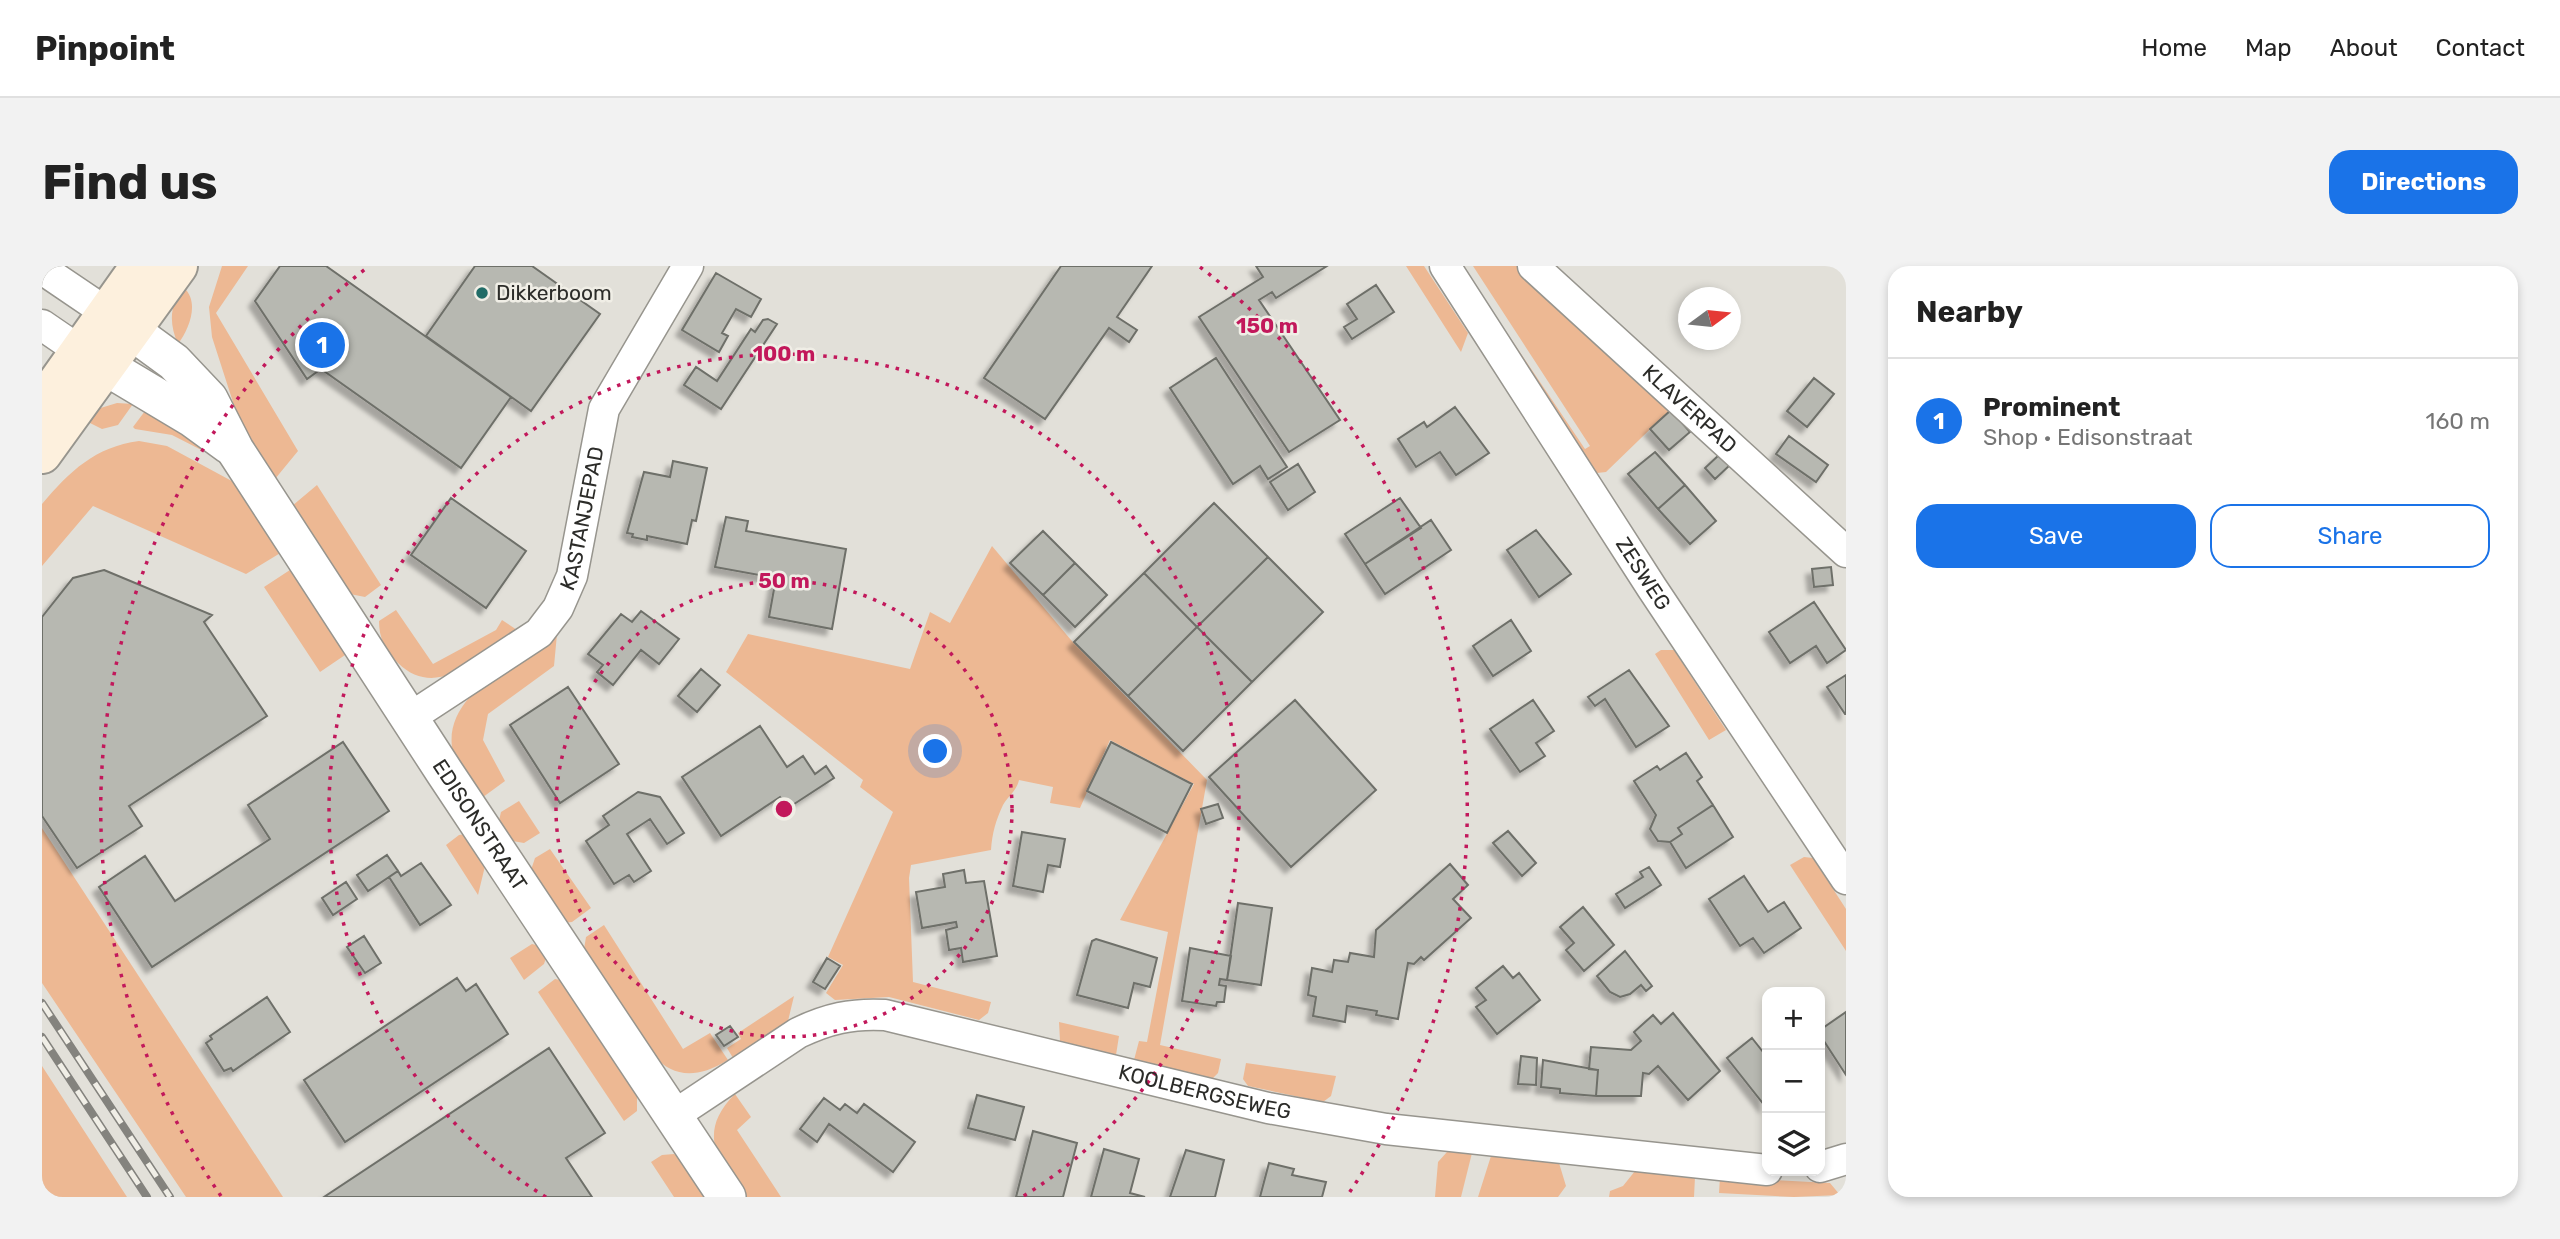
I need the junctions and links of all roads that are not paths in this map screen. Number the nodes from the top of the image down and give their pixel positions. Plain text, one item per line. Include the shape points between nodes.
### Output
1 (139, 266) edge
2 (178, 266) edge
3 (688, 266) edge
4 (1445, 266) edge
5 (1533, 266) edge
6 (42, 269) edge
7 (119, 322) junction
8 (42, 325) edge
9 (93, 359) junction
10 (42, 404) edge
11 (235, 450) junction
12 (42, 454) edge
13 (1846, 552) edge
14 (411, 717) junction
15 (1846, 879) edge
16 (673, 1116) junction
17 (1846, 1159) edge
18 (1825, 1165) edge
19 (1762, 1169) edge
20 (727, 1197) edge

1 - 7 main road
2 - 7 main road
3 - 14 street, KASTANJEPAD via 604,409 572,576 558,608 539,633
4 - 15 street, ZESWEG
5 - 13 street, KLAVERPAD
6 - 7 street
7 - 9 main road
7 - 11 street, EDISONSTRAAT via 174,362 209,399
8 - 9 street
9 - 10 main road
9 - 11 street, EDISONSTRAAT via 192,418
9 - 12 main road
11 - 14 street, EDISONSTRAAT
14 - 16 street, EDISONSTRAAT
16 - 19 street, KOOLBERGSEWEG via 807,1028 859,1014 884,1015 1268,1108 1386,1129
16 - 20 street, EDISONSTRAAT
17 - 18 street

